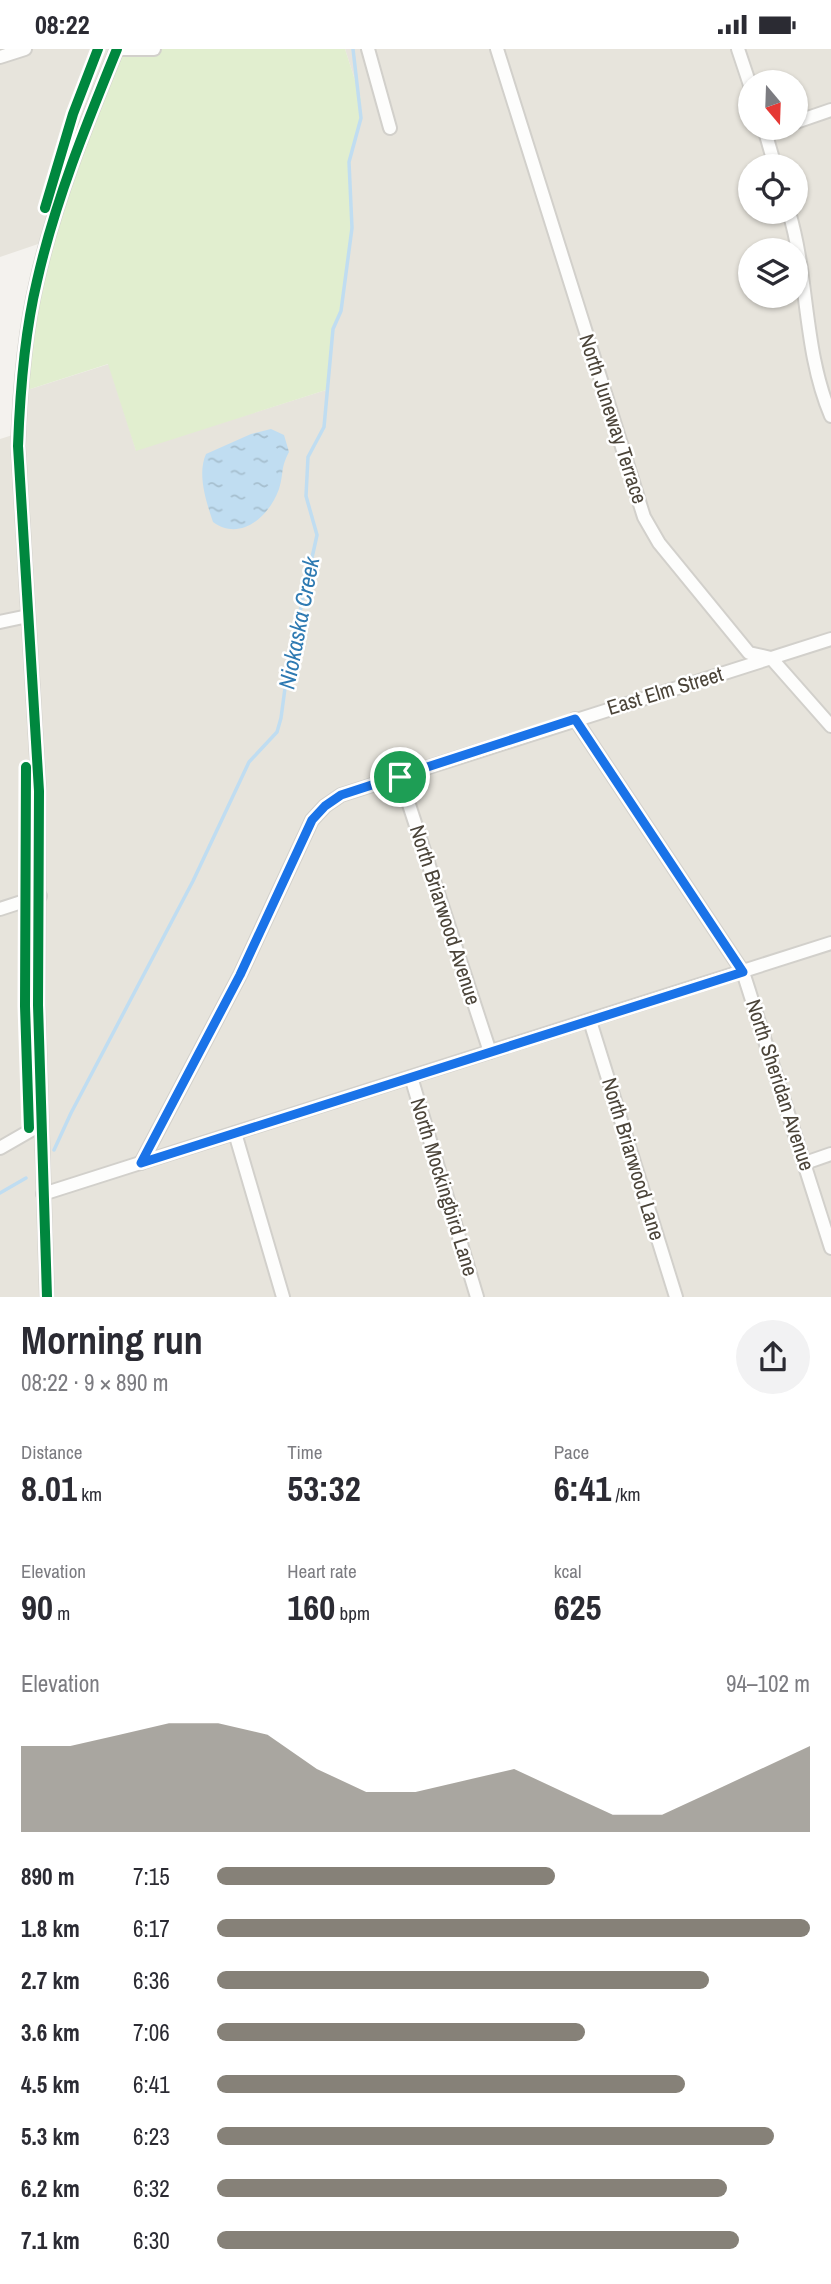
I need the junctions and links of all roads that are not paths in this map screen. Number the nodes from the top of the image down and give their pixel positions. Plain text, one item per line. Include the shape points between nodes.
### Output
1 (25, 49) edge
2 (117, 49) edge
3 (153, 49) edge
4 (368, 49) edge
5 (497, 49) edge
6 (738, 49) edge
7 (0, 57) edge
8 (745, 70) edge
9 (831, 110) edge
10 (808, 118) edge
11 (390, 128) dead end
12 (792, 224) edge
13 (830, 411) edge
14 (28, 616) junction
15 (0, 622) edge
16 (831, 639) edge
17 (771, 658) junction
18 (575, 719) junction
19 (831, 726) edge
20 (400, 777) junction
21 (40, 896) junction
22 (0, 909) edge
23 (831, 943) edge
24 (743, 972) junction
25 (590, 1021) junction
26 (489, 1052) junction
27 (411, 1077) junction
28 (40, 1125) junction
29 (235, 1133) junction
30 (0, 1148) edge
31 (831, 1154) edge
32 (141, 1163) junction
33 (805, 1163) junction
34 (43, 1194) junction
35 (831, 1248) edge
36 (47, 1297) edge
37 (283, 1297) edge
38 (477, 1297) edge
39 (676, 1297) edge

1 - 7 street
2 - 3 street
2 - 14 street via 64,188 39,273 27,337 18,446
4 - 11 street
5 - 17 street, North Juneway Terrace via 644,517 659,543 750,653
6 - 8 street
9 - 10 street
12 - 13 street via 810,344
14 - 15 street
14 - 21 street
16 - 17 street, East Elm Street
17 - 18 street, East Elm Street
17 - 19 street, North Juneway Terrace
18 - 20 street, East Elm Street
18 - 24 street, North Sheridan Avenue
20 - 26 street, North Briarwood Avenue
20 - 32 street, East Elm Street via 341,795 312,820 240,975
21 - 22 street
21 - 28 street
23 - 24 street
24 - 25 street
24 - 33 street, North Sheridan Avenue
25 - 26 street
25 - 39 street, North Briarwood Lane
26 - 27 street
27 - 29 street
27 - 38 street, North Mockingbird Lane
28 - 30 street
28 - 34 street
29 - 32 street
29 - 37 street
31 - 33 street
32 - 34 street
33 - 35 street, North Sheridan Avenue
34 - 36 street

